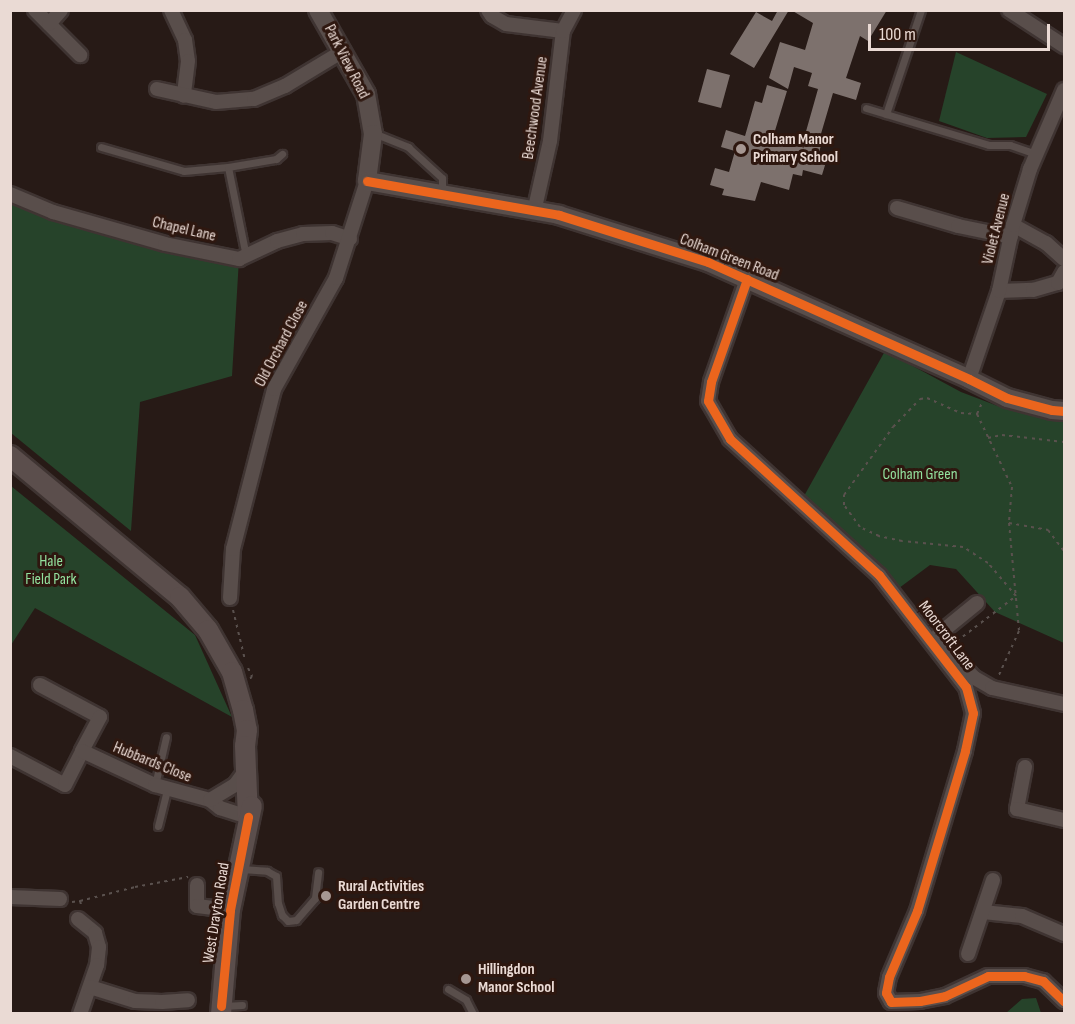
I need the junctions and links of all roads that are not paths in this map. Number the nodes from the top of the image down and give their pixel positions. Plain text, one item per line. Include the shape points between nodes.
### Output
1 (35, 10) edge
2 (61, 10) edge
3 (171, 10) edge
4 (488, 10) edge
5 (574, 10) edge
6 (921, 10) edge
7 (1009, 10) edge
8 (322, 12) edge
9 (49, 24) junction
10 (563, 31) junction
11 (1065, 46) edge
12 (343, 51) junction
13 (80, 55) dead end
14 (157, 89) dead end
15 (1065, 90) edge
16 (184, 96) junction
17 (866, 108) dead end
18 (1060, 109) edge
19 (886, 114) junction
20 (373, 134) junction
21 (101, 147) dead end
22 (282, 154) dead end
23 (1036, 154) junction
24 (228, 167) junction
25 (367, 181) junction
26 (10, 194) edge
27 (441, 196) junction
28 (897, 208) dead end
29 (534, 212) junction
30 (1012, 231) junction
31 (350, 239) junction
32 (246, 256) junction
33 (1065, 260) edge
34 (1065, 272) edge
35 (747, 279) junction
36 (999, 291) junction
37 (969, 379) junction
38 (1065, 411) edge
39 (10, 456) edge
40 (230, 598) road end
41 (977, 603) dead end
42 (40, 685) dead end
43 (1065, 704) edge
44 (247, 730) junction
45 (166, 737) dead end
46 (82, 751) junction
47 (10, 756) edge
48 (1025, 767) dead end
49 (246, 770) junction
50 (161, 787) junction
51 (210, 800) junction
52 (248, 817) junction
53 (1065, 820) edge
54 (158, 826) dead end
55 (238, 869) junction
56 (318, 873) dead end
57 (993, 880) dead end
58 (197, 885) road end
59 (10, 897) edge
60 (60, 899) road end
61 (230, 910) junction
62 (983, 912) junction
63 (78, 919) road end
64 (1065, 934) edge
65 (968, 954) dead end
66 (90, 987) junction
67 (448, 988) dead end
68 (188, 1000) dead end
69 (1065, 1001) edge
70 (242, 1005) dead end
71 (221, 1010) edge
72 (80, 1014) edge
73 (473, 1014) edge

1 - 9 street
2 - 9 street
3 - 16 street via 185,40 188,61
4 - 10 street via 506,24
5 - 10 street, Beechwood Avenue
6 - 19 lane
7 - 11 street
8 - 12 street, Park View Road
9 - 13 street
10 - 29 street, Beechwood Avenue via 550,141
12 - 16 street via 285,86 254,99 216,102
12 - 20 street, Park View Road via 366,94
14 - 16 street
15 - 18 street, Violet Avenue
17 - 19 lane
18 - 23 street, Violet Avenue
19 - 23 lane via 989,145 1010,145
20 - 25 street, Park View Road
20 - 27 lane via 408,147 442,178
21 - 24 lane via 184,171
22 - 24 lane via 276,159
23 - 30 street, Violet Avenue
24 - 32 lane
25 - 27 street, Colham Green Road
25 - 31 street, Old Orchard Close
26 - 32 street, Chapel Lane via 53,212 165,244 239,259
27 - 29 street, Colham Green Road
28 - 30 street via 958,226
29 - 35 street, Colham Green Road via 570,218 708,262
30 - 33 street via 1046,243
30 - 36 street, Violet Avenue
31 - 32 street, Chapel Lane via 332,233 303,234
31 - 40 street, Old Orchard Close via 336,278 274,389 233,549
34 - 36 street via 1058,283 1033,290
35 - 37 street, Colham Green Road
35 - 69 street, Moorcroft Lane via 708,401 730,439 879,575 966,687 973,713 917,911 886,993 891,1002 920,1001 945,996 988,976 1024,976 1043,981
36 - 37 street, Violet Avenue
37 - 38 street, Colham Green Road via 1011,400
39 - 44 main road, West Drayton Road via 187,604 232,672
41 - 43 street via 939,634 950,652 973,677 992,688
42 - 46 street via 100,717
44 - 49 main road, West Drayton Road
44 - 52 main road, West Drayton Road via 258,763 258,784
45 - 50 lane
46 - 47 street via 65,785
46 - 50 street, Hubbards Close
48 - 53 street via 1017,808
49 - 51 street via 229,790
49 - 52 main road, West Drayton Road
50 - 51 street, Hubbards Close
50 - 54 lane
51 - 52 street, Hubbards Close via 220,808
52 - 55 main road, West Drayton Road
55 - 56 lane via 267,871 276,876 278,903 288,921 296,920 315,898
55 - 61 main road, West Drayton Road
57 - 62 street
58 - 61 street via 197,906
59 - 60 street
61 - 71 main road, West Drayton Road
62 - 64 street via 1022,916
62 - 65 street
63 - 66 street via 98,939 97,965
66 - 68 street via 135,1001
66 - 72 street
67 - 73 lane via 466,1000
70 - 71 lane

